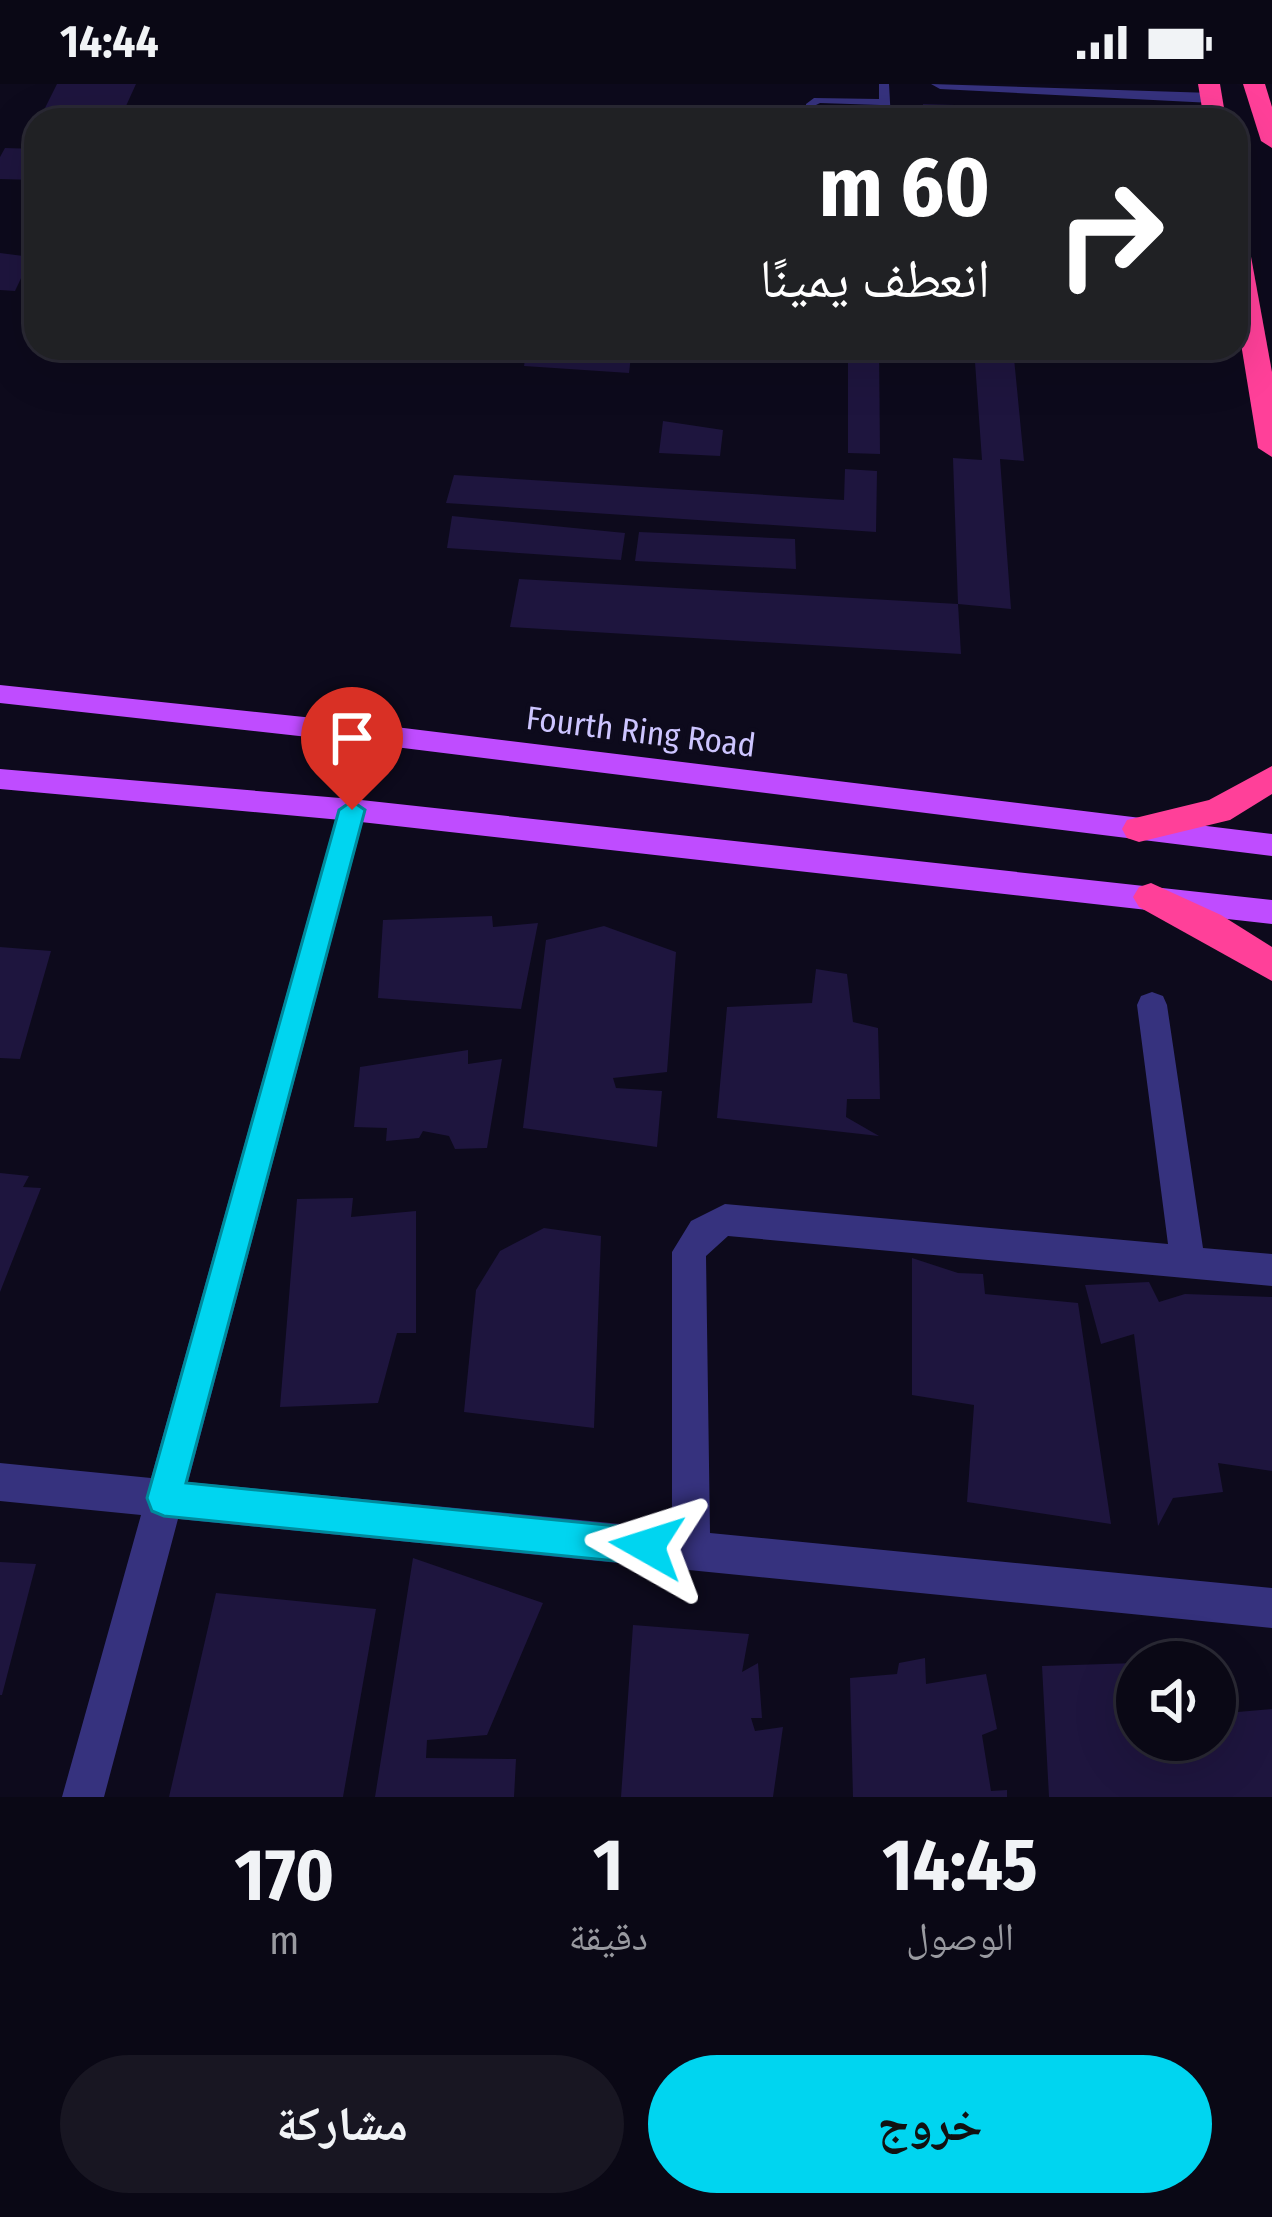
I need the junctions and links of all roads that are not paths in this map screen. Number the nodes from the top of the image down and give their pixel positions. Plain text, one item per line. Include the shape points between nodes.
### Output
1 (884, 84) edge
2 (940, 84) edge
3 (1254, 84) edge
4 (1212, 101) edge
5 (885, 102) junction
6 (811, 108) edge
7 (885, 108) edge
8 (1272, 141) edge
9 (1248, 309) edge
10 (1272, 448) edge
11 (0, 694) edge
12 (1272, 778) edge
13 (0, 779) edge
14 (352, 810) junction
15 (1139, 829) junction
16 (1272, 845) edge
17 (1151, 897) junction
18 (1272, 912) edge
19 (1272, 966) edge
20 (1152, 1005) dead end
21 (1188, 1262) junction
22 (1272, 1270) edge
23 (0, 1482) edge
24 (164, 1498) junction
25 (691, 1550) junction
26 (1272, 1608) edge
27 (83, 1797) edge

1 - 5 lane
2 - 4 street
3 - 8 highway
5 - 6 lane via 818,100
5 - 7 lane
9 - 10 highway
11 - 15 main road, Fourth Ring Road
12 - 15 highway via 1218,811
13 - 14 main road
14 - 17 main road
14 - 24 street
15 - 16 main road, Fourth Ring Road
17 - 18 main road
17 - 19 highway
20 - 21 street
21 - 22 street
21 - 25 street via 752,1220 725,1220 703,1232 689,1252 687,1277
23 - 24 street
24 - 25 street
24 - 27 street
25 - 26 street

